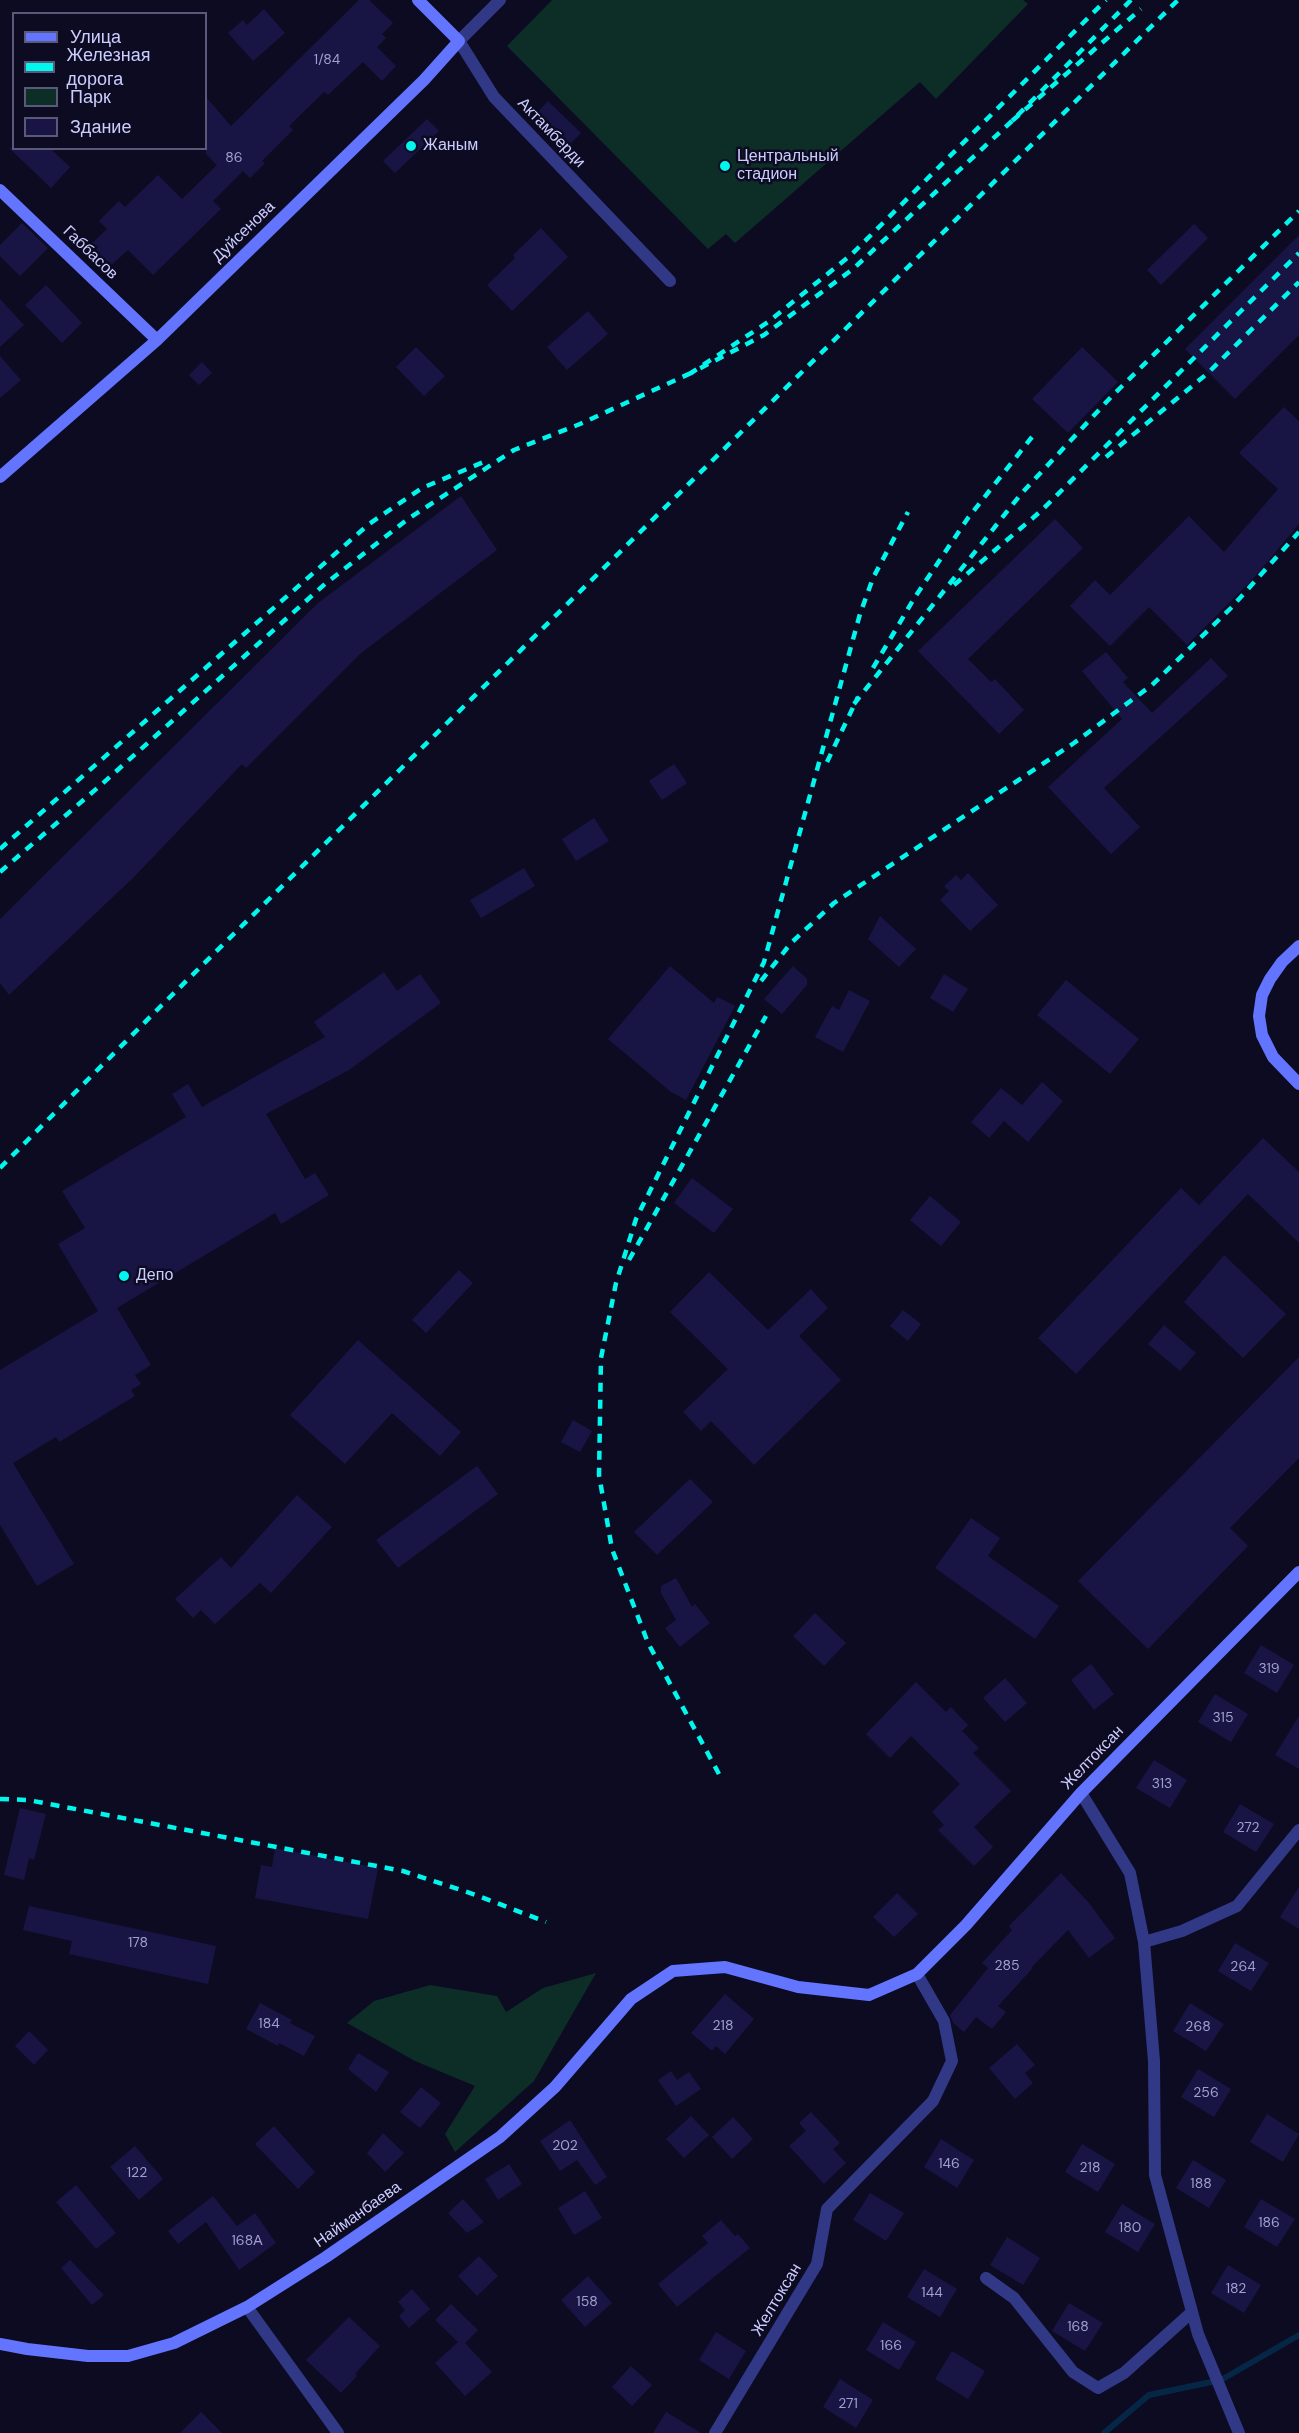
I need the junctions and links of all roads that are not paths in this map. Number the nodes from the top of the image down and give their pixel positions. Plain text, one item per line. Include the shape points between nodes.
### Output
1 (418, 0) edge
2 (500, 0) edge
3 (459, 41) junction
4 (0, 190) edge
5 (670, 282) dead end
6 (157, 340) junction
7 (0, 477) edge
8 (1299, 946) edge
9 (1299, 1084) edge
10 (1299, 1572) edge
11 (1081, 1793) junction
12 (1299, 1830) edge
13 (1144, 1942) junction
14 (673, 1971) joint
15 (917, 1974) junction
16 (986, 2278) dead end
17 (247, 2307) junction
18 (1191, 2312) junction
19 (0, 2344) edge
20 (1237, 2428) edge
21 (338, 2433) edge
22 (715, 2433) edge

1 - 3 main road, Актамберди
2 - 3 street, Дуйсенова
3 - 5 street, Актамберди via 494,98
3 - 6 main road, Дуйсенова via 424,80
4 - 6 main road, Габбасов
6 - 7 main road, Дуйсенова
8 - 9 main road via 1269,979 1259,1016 1262,1035 1273,1058
10 - 11 main road, Желтоксан
11 - 13 street via 1130,1873
11 - 15 main road, Желтоксан via 966,1925
12 - 13 street via 1237,1905 1182,1931
13 - 18 street via 1154,2061 1155,2175
14 - 15 main road, Желтоксан via 725,1967 798,1987 869,1995
14 - 17 main road, Найманбаева via 631,1999 555,2087 500,2137
15 - 22 street, Желтоксан via 944,2021 952,2061 933,2101 827,2209 817,2264
16 - 18 street via 1014,2298 1073,2372 1098,2388 1124,2373
17 - 19 main road, Найманбаева via 174,2343 128,2356 88,2356
17 - 21 street
18 - 20 street

